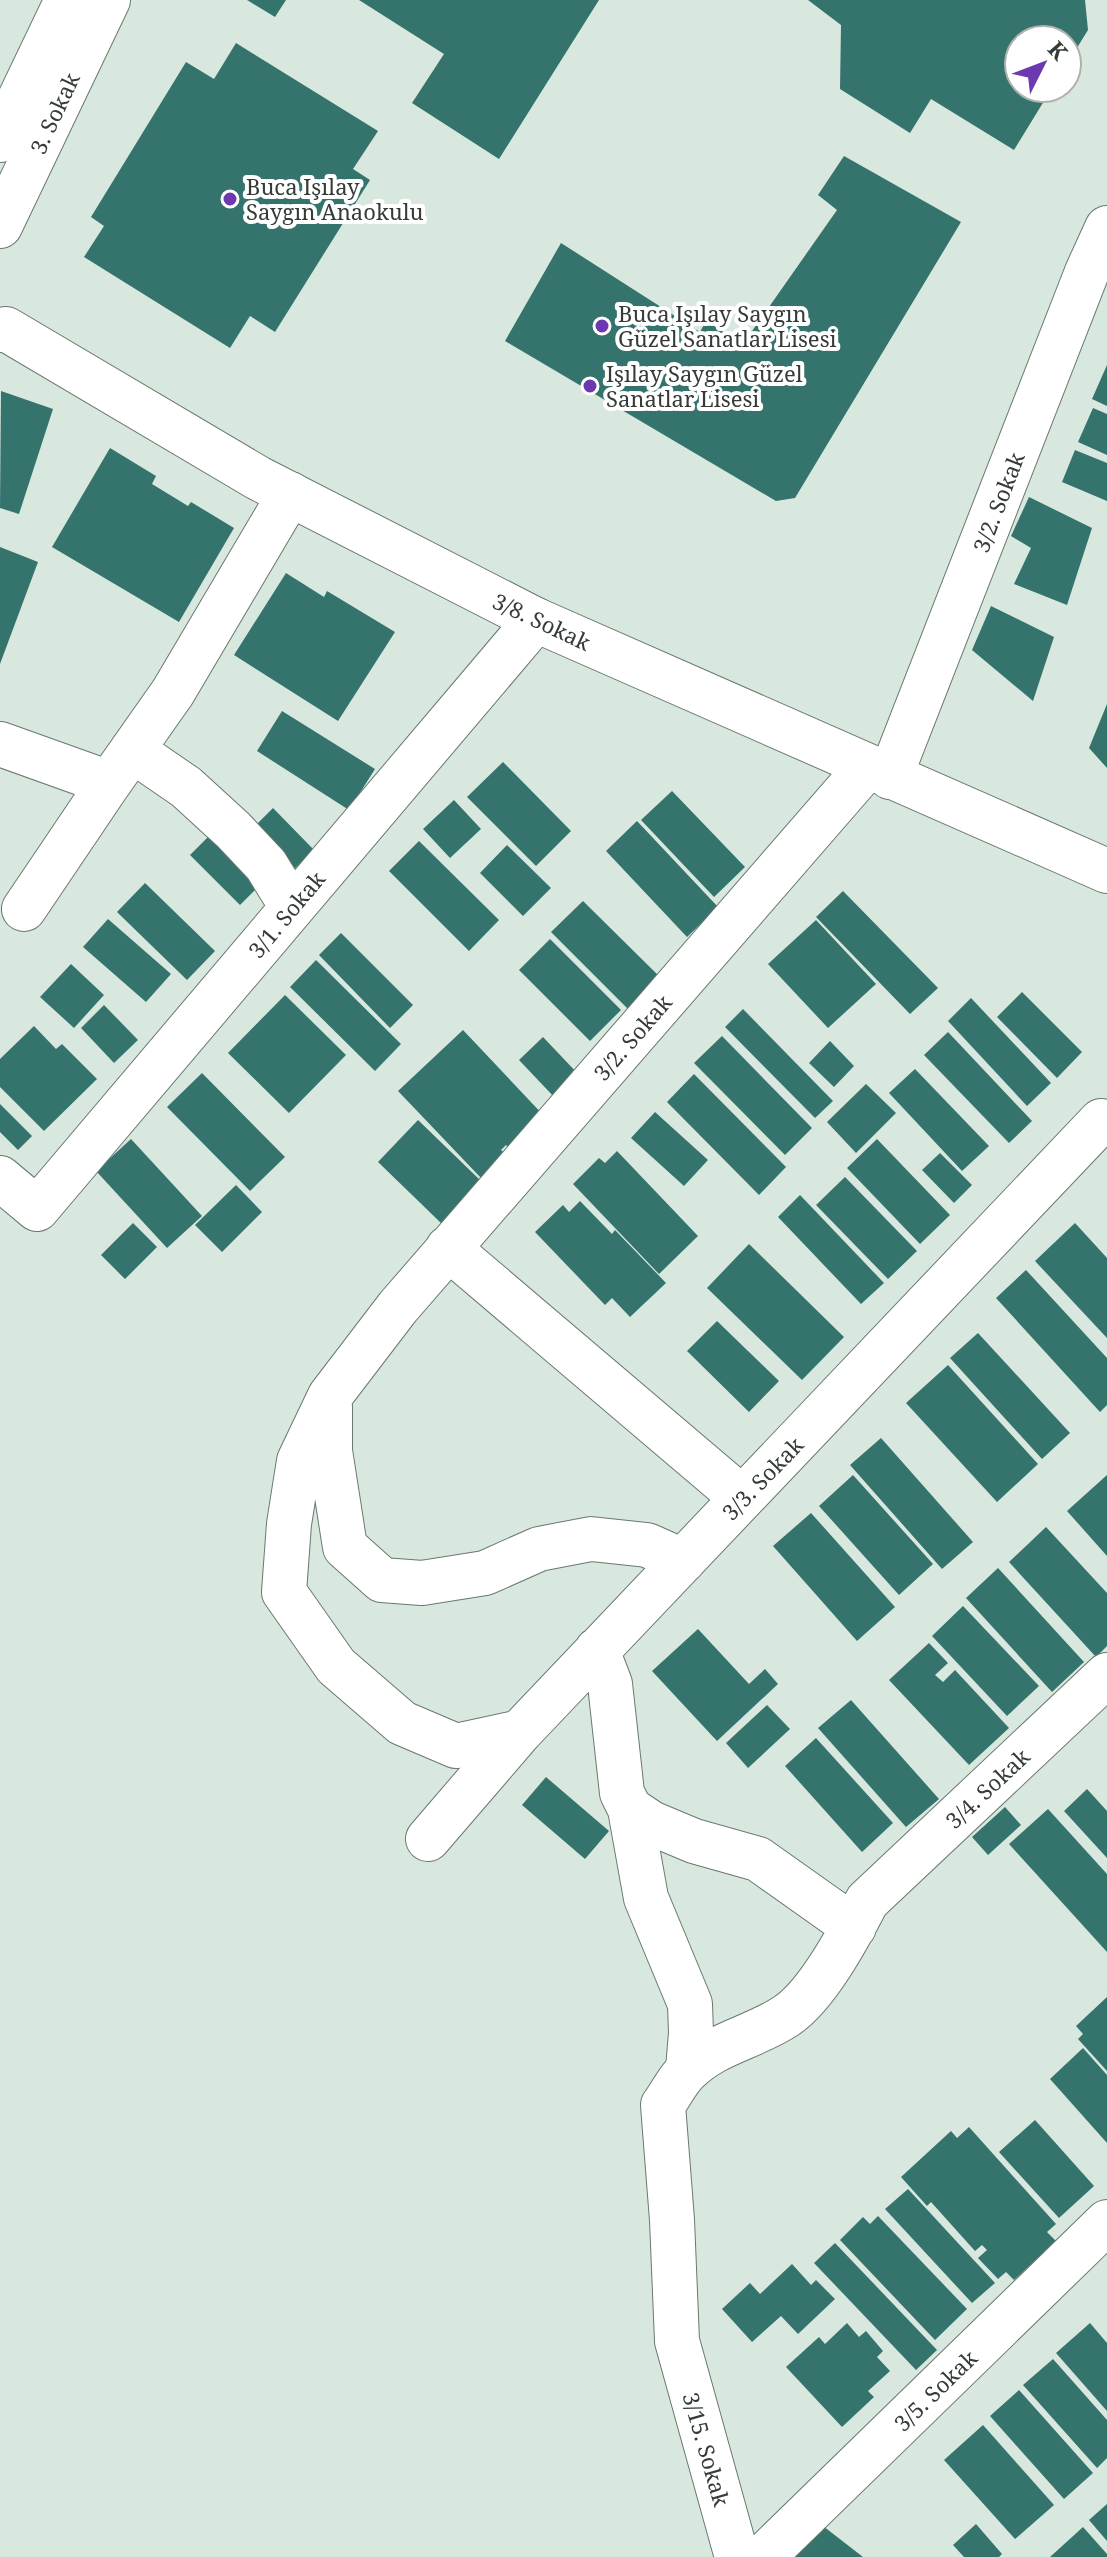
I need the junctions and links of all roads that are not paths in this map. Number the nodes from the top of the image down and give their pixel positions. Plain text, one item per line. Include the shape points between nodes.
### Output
1 (67, 0) edge
2 (108, 0) edge
3 (0, 140) edge
4 (0, 226) edge
5 (1107, 228) edge
6 (1097, 274) edge
7 (0, 330) edge
8 (290, 494) junction
9 (536, 620) junction
10 (0, 744) edge
11 (121, 767) junction
12 (878, 772) junction
13 (1107, 871) edge
14 (292, 907) junction
15 (24, 909) dead end
16 (1105, 1121) edge
17 (0, 1178) edge
18 (448, 1248) junction
19 (330, 1396) junction
20 (742, 1498) junction
21 (683, 1561) junction
22 (597, 1650) junction
23 (1107, 1675) edge
24 (520, 1732) junction
25 (630, 1809) junction
26 (428, 1839) dead end
27 (861, 1914) junction
28 (688, 2069) junction
29 (1107, 2222) edge
30 (737, 2557) edge
31 (763, 2557) edge

1 - 3 street, 3. Sokak
2 - 4 street, 3. Sokak
5 - 6 street, 3/2. Sokak
6 - 12 street, 3/2. Sokak
7 - 8 street, 3/8. Sokak
8 - 9 street, 3/8. Sokak
8 - 11 street via 173,692
9 - 12 street, 3/8. Sokak
9 - 14 street, 3/1. Sokak
10 - 11 street
11 - 14 street via 186,787 266,865
11 - 15 street
12 - 13 street, 3/8. Sokak
12 - 18 street, 3/2. Sokak
14 - 17 street, 3/1. Sokak via 37,1209
16 - 20 street, 3/3. Sokak
18 - 19 street, 3/2. Sokak
18 - 20 street
19 - 21 street via 330,1451 345,1547 382,1580 422,1583 485,1573 539,1549 591,1539 647,1545
19 - 24 street, 3/2. Sokak via 299,1461 284,1592 336,1666 402,1723 456,1746
20 - 21 street, 3/3. Sokak
21 - 22 street, 3/3. Sokak
22 - 24 street, 3/3. Sokak
22 - 25 street via 610,1684 622,1793
23 - 27 street, 3/4. Sokak
24 - 26 street, 3/3. Sokak
25 - 27 street via 694,1841 758,1859
25 - 28 street via 646,1898 690,2004
27 - 28 street, 3/4. Sokak via 806,1999 785,2017
28 - 30 street, 3/15. Sokak via 663,2105 677,2341
29 - 31 street, 3/5. Sokak

